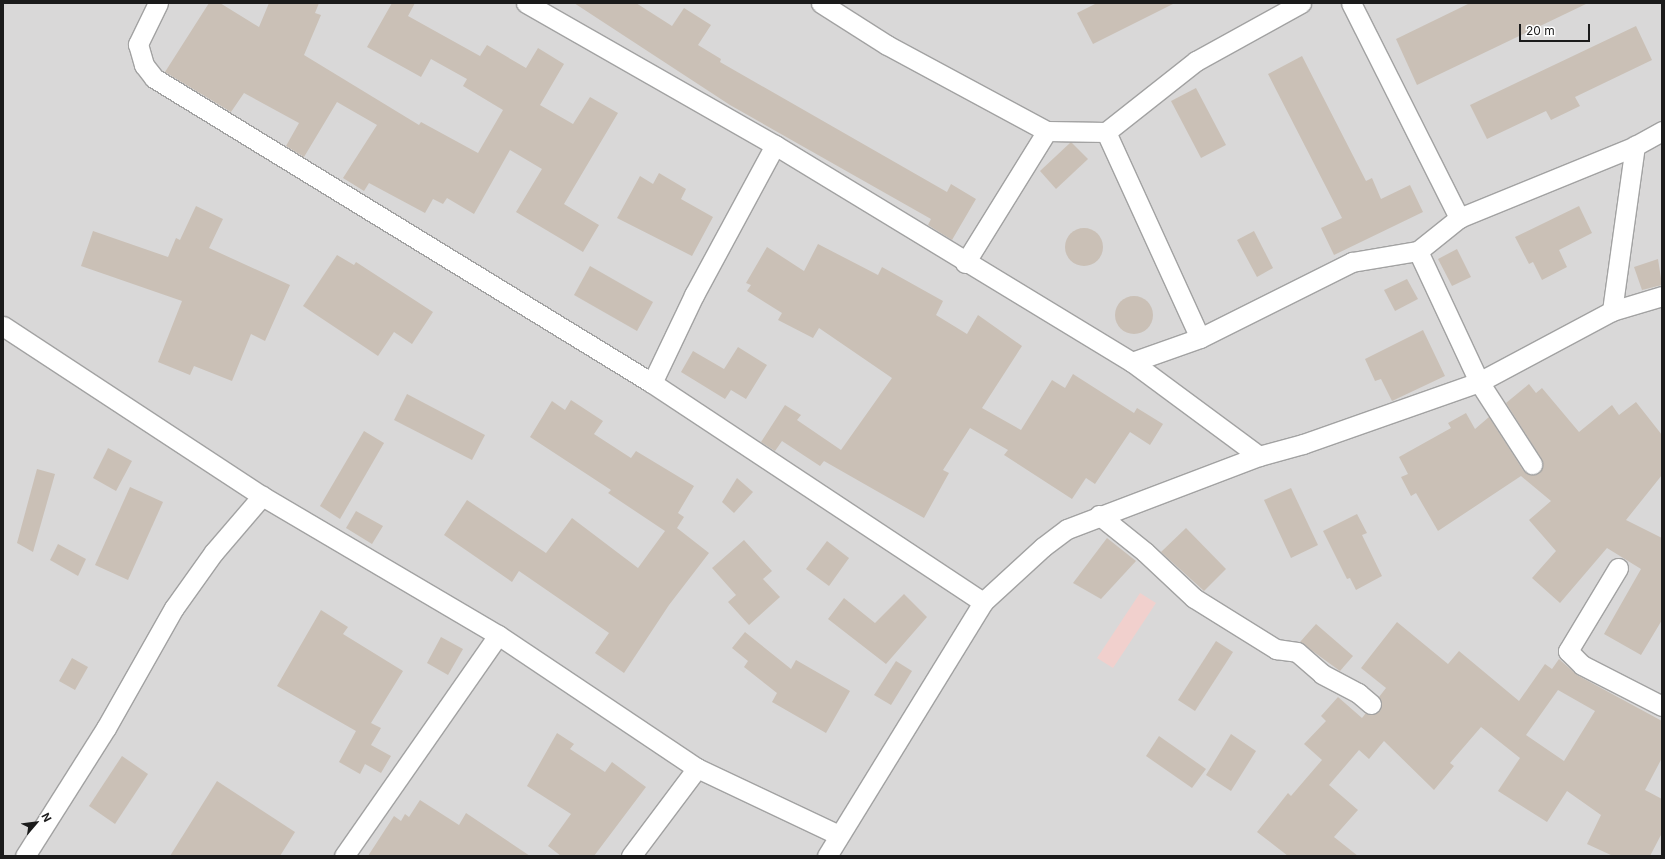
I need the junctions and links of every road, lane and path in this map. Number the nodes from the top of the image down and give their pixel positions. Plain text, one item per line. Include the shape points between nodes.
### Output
1 (158, 3) edge
2 (526, 3) edge
3 (821, 3) edge
4 (1302, 3) edge
5 (1351, 3) edge
6 (1047, 131) junction
7 (1662, 131) edge
8 (1106, 132) junction
9 (775, 145) junction
10 (1635, 146) junction
11 (1459, 218) junction
12 (1418, 251) junction
13 (965, 262) junction
14 (1662, 296) edge
15 (1612, 311) junction
16 (3, 326) edge
17 (1200, 338) junction
18 (1132, 362) junction
19 (1479, 382) junction
20 (652, 383) junction
21 (1260, 456) junction
22 (1532, 464) dead end
23 (262, 496) junction
24 (1098, 515) junction
25 (1618, 568) dead end
26 (983, 602) junction
27 (498, 635) junction
28 (1370, 704) dead end
29 (1662, 706) edge
30 (697, 768) junction
31 (840, 835) junction
32 (25, 856) edge
33 (344, 856) edge
34 (631, 856) edge
35 (827, 856) edge

1 - 20 street via 138,44 144,65 154,78
2 - 9 street
3 - 6 street via 887,45
4 - 8 street via 1196,61
5 - 11 street
6 - 8 street
6 - 13 street
7 - 10 street
8 - 17 street
9 - 13 street
9 - 20 street via 694,295
10 - 11 street
10 - 15 street
11 - 12 street
12 - 17 street via 1352,262
12 - 19 street
13 - 18 street
14 - 15 street
15 - 19 street
16 - 23 street
17 - 18 street
18 - 21 street
19 - 21 street via 1303,444
19 - 22 street
20 - 26 street
21 - 24 street
23 - 27 street
23 - 32 street via 214,552 174,608 106,728
24 - 26 street via 1066,530 1043,547
24 - 28 street via 1145,552 1194,598 1276,649 1296,652 1322,674 1358,693
25 - 29 street via 1568,651 1582,665
26 - 31 street
27 - 30 street
27 - 33 street
30 - 31 street
30 - 34 street
31 - 35 street

